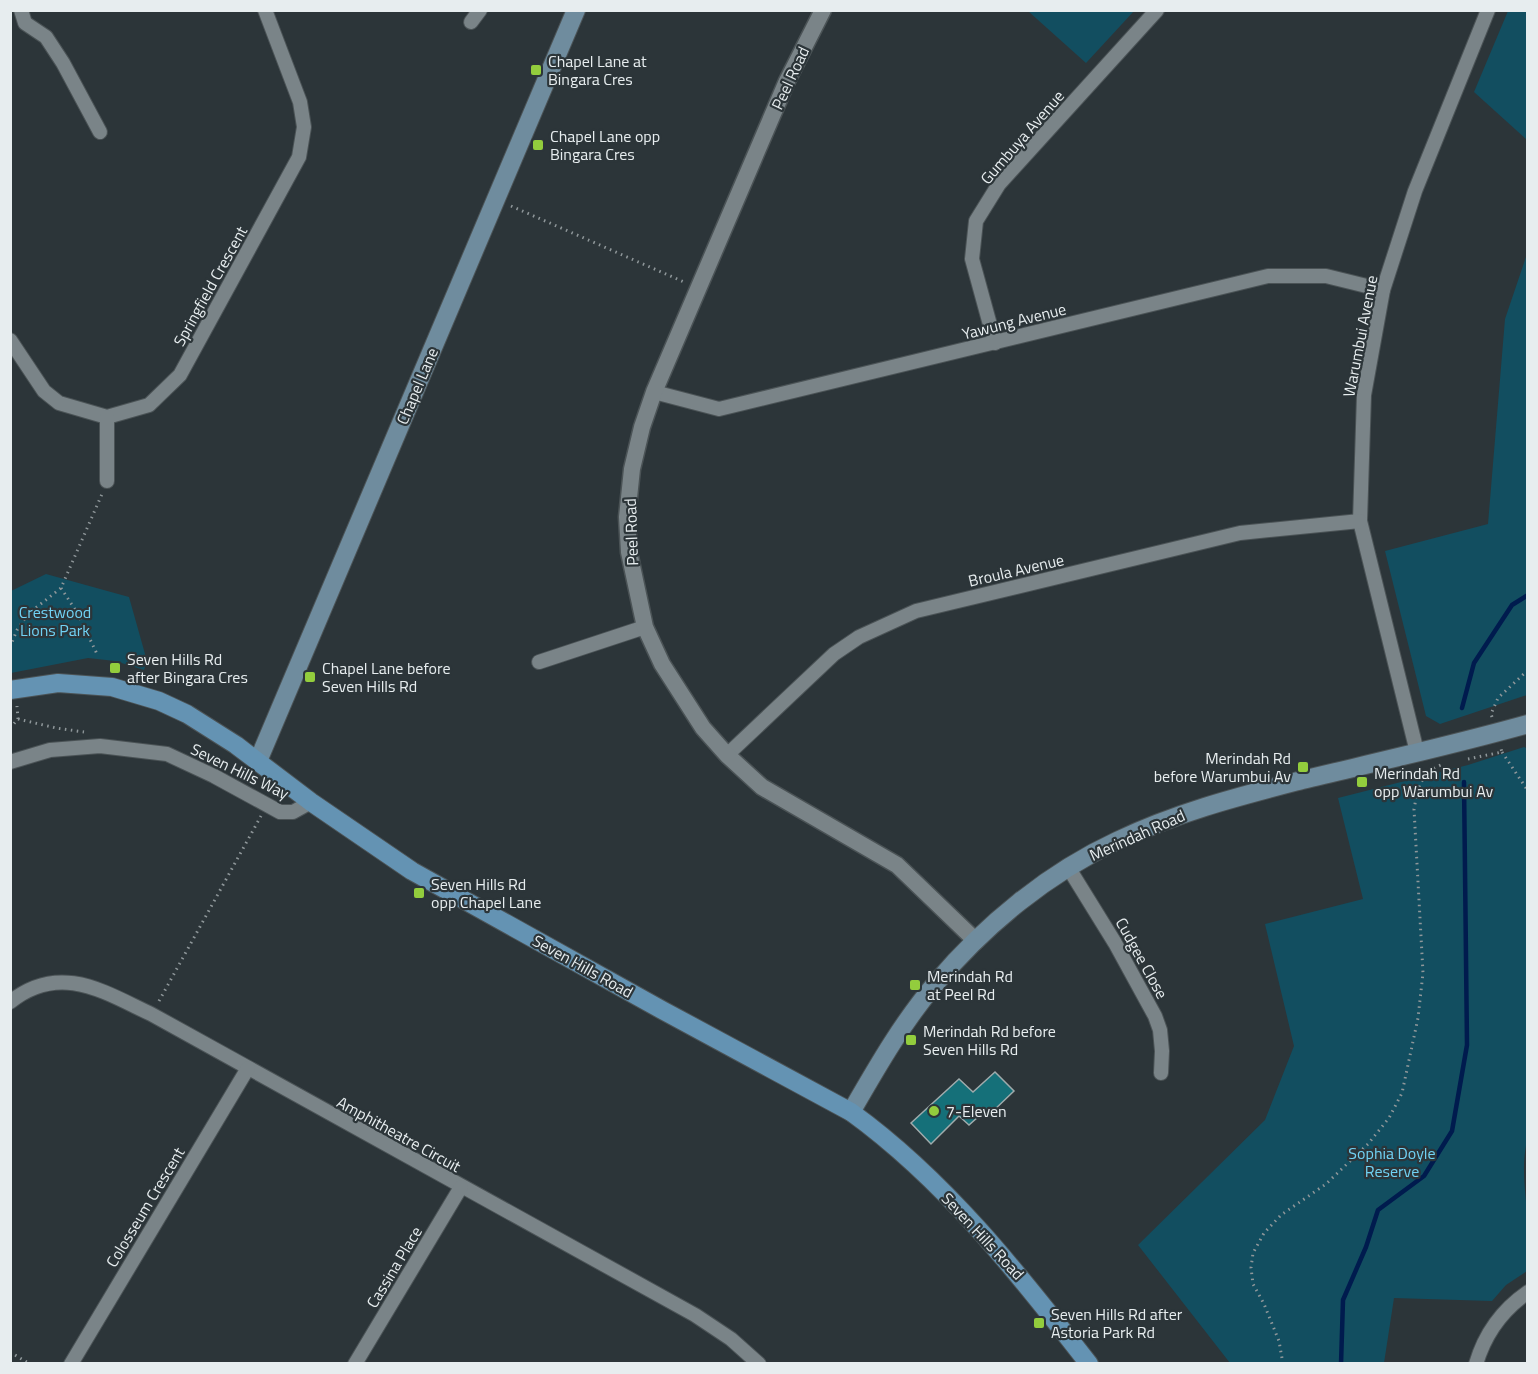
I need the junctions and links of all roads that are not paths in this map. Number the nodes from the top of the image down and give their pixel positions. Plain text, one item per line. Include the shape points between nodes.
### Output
1 (21, 10) edge
2 (265, 10) edge
3 (480, 10) edge
4 (576, 10) edge
5 (823, 10) edge
6 (1157, 10) edge
7 (1488, 10) edge
8 (471, 22) dead end
9 (100, 132) dead end
10 (1383, 290) junction
11 (10, 340) edge
12 (994, 343) junction
13 (654, 392) junction
14 (107, 417) junction
15 (107, 481) road end
16 (1359, 522) junction
17 (645, 627) junction
18 (539, 662) dead end
19 (14, 698) edge
20 (1527, 724) edge
21 (1417, 752) junction
22 (727, 755) junction
23 (258, 761) junction
24 (10, 762) edge
25 (311, 802) junction
26 (1068, 867) junction
27 (976, 940) junction
28 (10, 1002) edge
29 (248, 1068) junction
30 (1161, 1073) dead end
31 (851, 1112) junction
32 (461, 1187) junction
33 (1527, 1292) edge
34 (71, 1364) edge
35 (355, 1364) edge
36 (759, 1364) edge
37 (1089, 1364) edge
38 (1476, 1364) edge

1 - 9 street via 25,23 46,37 63,63
2 - 14 street, Springfield Crescent via 300,102 304,128 299,157 180,375 150,405
3 - 8 street
4 - 23 main road, Chapel Lane
5 - 13 street, Peel Road via 787,81
6 - 12 street, Gumbuya Avenue via 999,184 976,221 972,259
7 - 10 street, Warumbui Avenue via 1415,191
10 - 12 street, Yawung Avenue via 1326,276 1268,276
10 - 16 street, Warumbui Avenue via 1364,394
11 - 14 street via 44,391 59,403
12 - 13 street, Yawung Avenue via 719,409
13 - 17 street, Peel Road via 632,469 627,517 629,552
14 - 15 street
16 - 21 street, Warumbui Avenue
16 - 22 street, Broula Avenue via 1240,534 916,611 859,637 834,654
17 - 18 street
17 - 22 street, Peel Road via 683,700
19 - 23 main road, Seven Hills Road via 58,683 136,693 187,714
20 - 21 main road, Merindah Road
21 - 26 main road, Merindah Road via 1199,807 1115,842
22 - 27 street, Peel Road via 762,787 897,865
23 - 25 main road, Seven Hills Road
24 - 25 street, Seven Hills Way via 50,750 100,746 167,754 280,812 293,812
25 - 31 main road, Seven Hills Road via 412,871
26 - 27 main road, Merindah Road
26 - 30 street, Cudgee Close via 1155,1016 1160,1030
27 - 31 main road, Merindah Road via 904,1023
28 - 29 street, Amphitheatre Circuit via 48,984 95,987
29 - 32 street, Amphitheatre Circuit
29 - 34 street, Colosseum Crescent
31 - 37 main road, Seven Hills Road via 910,1159 1011,1264
32 - 35 street, Cassina Place
32 - 36 street, Amphitheatre Circuit via 695,1315
33 - 38 street via 1491,1328

